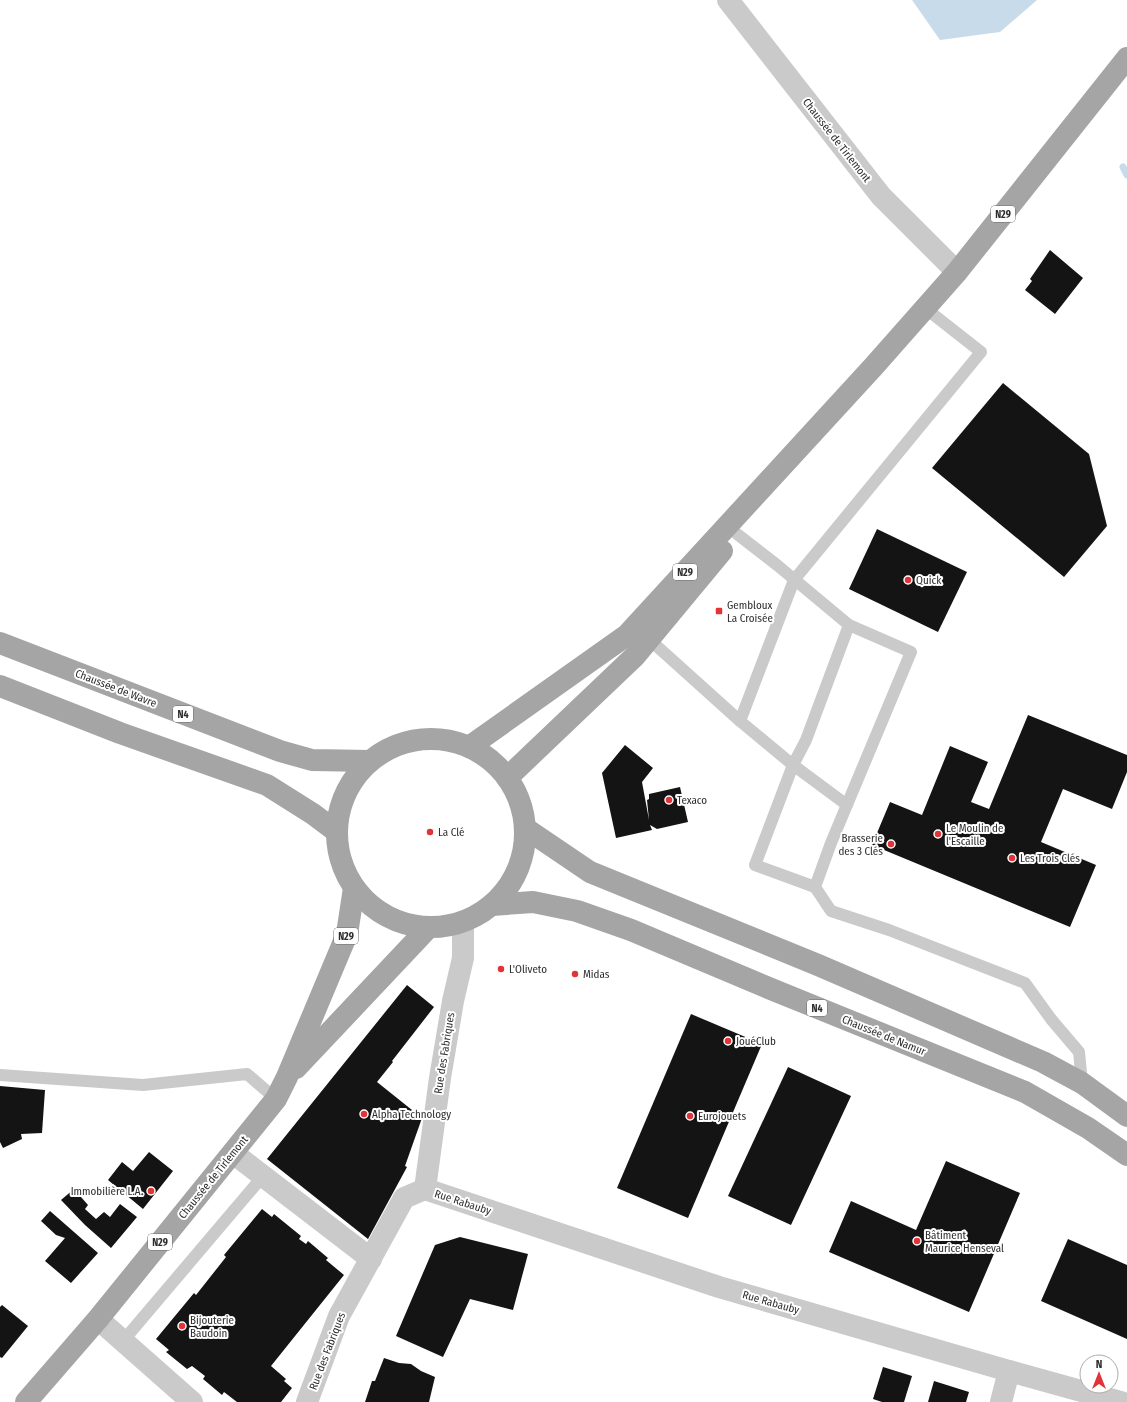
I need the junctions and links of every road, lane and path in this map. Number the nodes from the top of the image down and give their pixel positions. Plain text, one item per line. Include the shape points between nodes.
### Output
1 (728, 0) edge
2 (1127, 58) edge
3 (957, 272) junction
4 (925, 308) junction
5 (874, 366) junction
6 (736, 534) junction
7 (794, 580) junction
8 (849, 625) junction
9 (650, 640) junction
10 (0, 643) edge
11 (0, 686) edge
12 (740, 721) junction
13 (469, 747) junction
14 (370, 761) junction
15 (793, 765) junction
16 (507, 778) junction
17 (847, 805) junction
18 (525, 828) junction
19 (337, 832) junction
20 (815, 887) junction
21 (354, 888) junction
22 (492, 904) junction
23 (463, 922) junction
24 (429, 927) junction
25 (0, 1075) edge
26 (287, 1077) junction
27 (1082, 1083) junction
28 (276, 1099) junction
29 (1127, 1116) edge
30 (233, 1153) junction
31 (1127, 1155) edge
32 (263, 1176) junction
33 (425, 1189) junction
34 (371, 1259) junction
35 (98, 1319) junction
36 (122, 1341) junction
37 (1009, 1371) junction
38 (26, 1402) edge
39 (192, 1402) edge
40 (307, 1402) edge
41 (1001, 1402) edge
42 (1121, 1402) edge

1 - 3 street, Chaussée de Tirlemont via 881,196
2 - 3 main road, N29
3 - 4 main road, N29
4 - 5 main road, N29
4 - 7 lane via 981,352
5 - 6 main road, N29
5 - 13 main road, N29 via 627,635
6 - 7 lane
6 - 9 main road, N29
7 - 8 lane
7 - 12 lane
8 - 15 lane via 806,740
8 - 17 lane via 911,652
9 - 12 lane
9 - 16 main road, N29
10 - 14 main road, Chaussée de Wavre / N4 via 280,751 312,760
11 - 19 main road via 120,733 267,785
12 - 15 lane
13 - 14 main road via 444,740 418,740 393,747
13 - 16 main road via 490,760
14 - 19 main road via 352,781 341,805
15 - 17 lane
15 - 20 lane via 755,865
16 - 18 main road via 521,804
17 - 20 lane
18 - 22 main road via 524,849 518,870 507,889
18 - 27 main road via 590,872 1043,1062
19 - 21 main road via 341,861
20 - 27 lane via 831,911 889,930 1025,983 1079,1052
21 - 24 main road via 374,909 401,922
21 - 26 main road, Chaussée de Tirlemont / N29 via 347,934
22 - 23 main road
22 - 31 main road, Chaussée de Namur / N4 via 533,902 577,912 631,930 1026,1092 1088,1128
23 - 24 main road
23 - 33 street, Rue des Fabriques via 463,958 440,1078
24 - 26 main road, Chaussée de Tirlemont / N29
25 - 28 lane via 143,1085 247,1074
26 - 28 main road, Chaussée de Tirlemont / N29
27 - 29 main road
28 - 30 main road, Chaussée de Tirlemont / N29
30 - 32 street
30 - 35 main road, Chaussée de Tirlemont / N29
32 - 34 street
32 - 36 lane
33 - 34 street, Rue des Fabriques via 404,1198
33 - 37 street, Rue Rabauby via 719,1287
34 - 40 street, Rue des Fabriques via 339,1316
35 - 36 street
35 - 38 main road, Chaussée de Tirlemont / N29
36 - 39 street
37 - 41 street
37 - 42 street, Rue Rabauby

